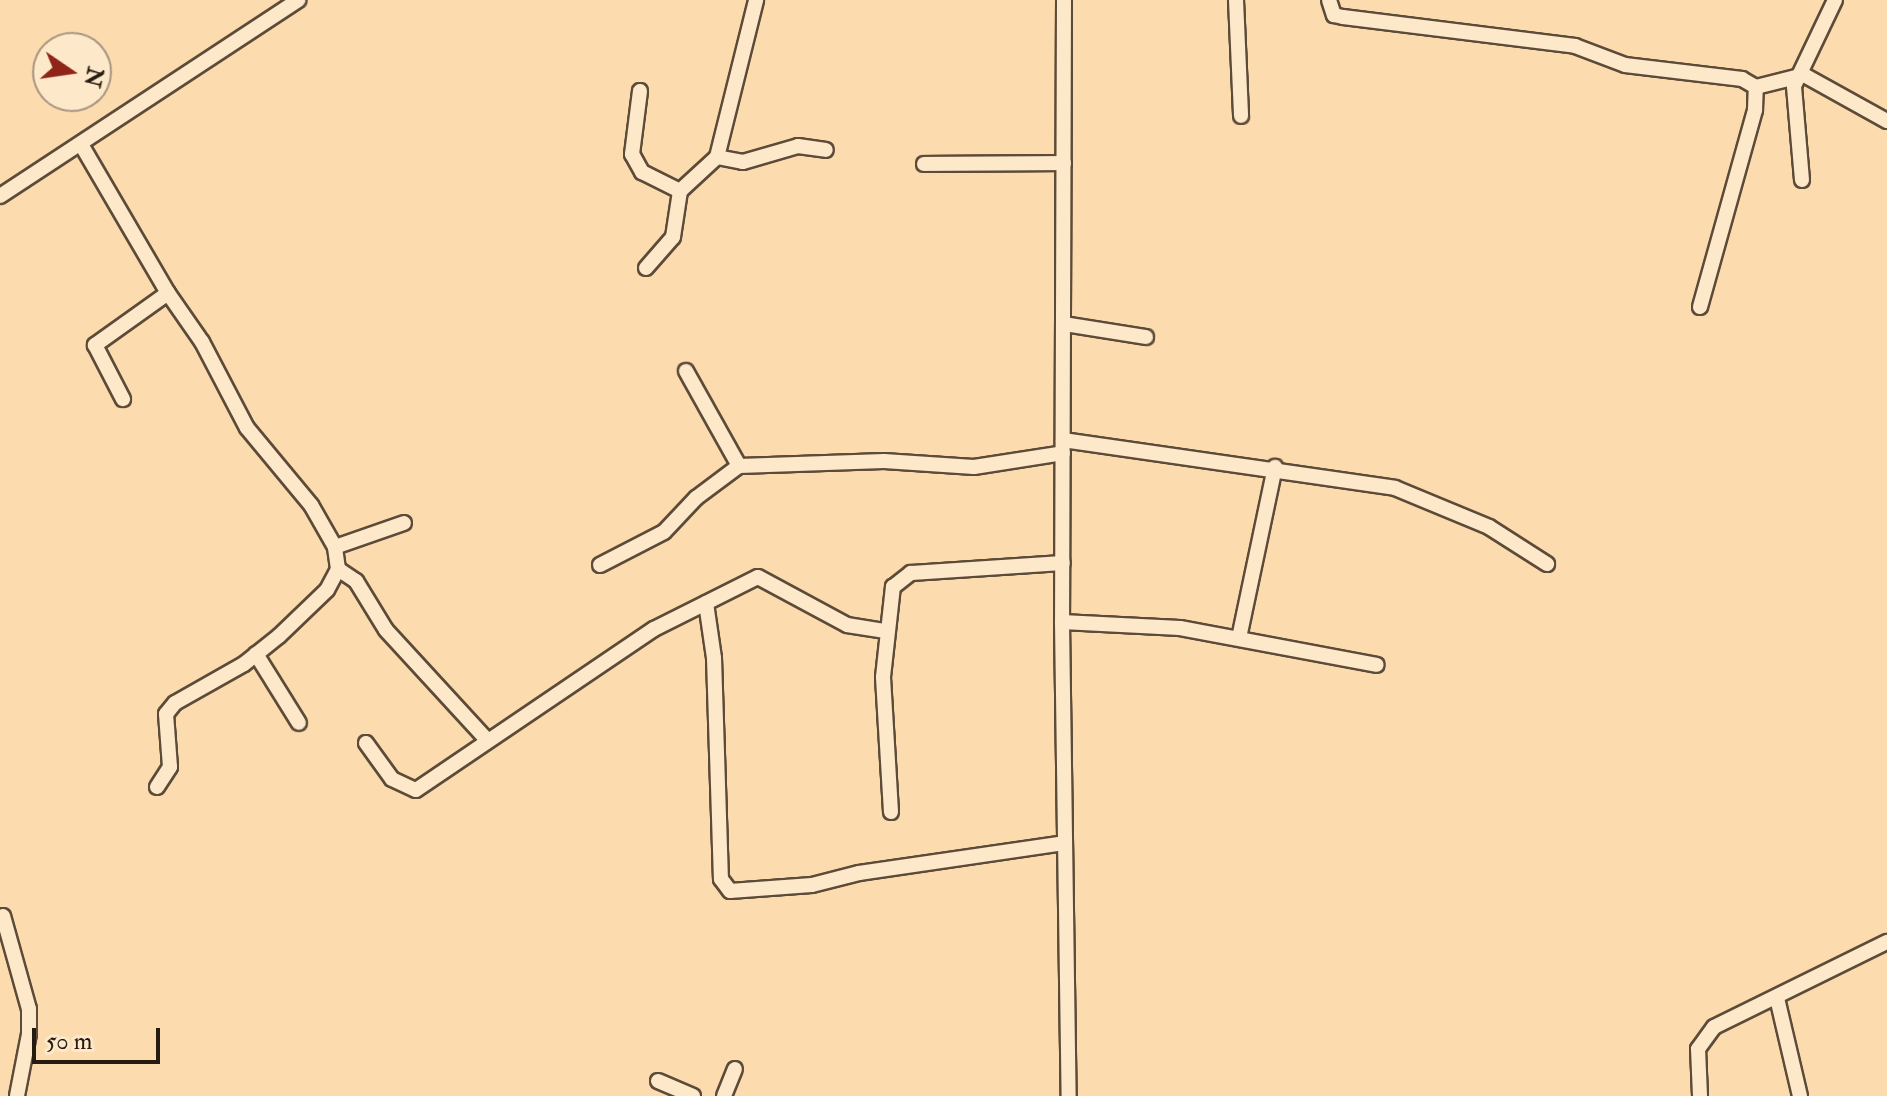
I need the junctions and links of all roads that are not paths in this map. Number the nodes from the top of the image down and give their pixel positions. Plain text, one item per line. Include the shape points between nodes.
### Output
1 (298, 0) edge
2 (756, 0) edge
3 (1064, 0) edge
4 (1236, 0) edge
5 (1329, 0) edge
6 (1835, 0) edge
7 (1800, 76) junction
8 (1756, 87) junction
9 (640, 91) dead end
10 (1241, 116) dead end
11 (1887, 121) edge
12 (82, 146) junction
13 (826, 150) dead end
14 (717, 157) junction
15 (1064, 163) junction
16 (924, 164) dead end
17 (1802, 180) dead end
18 (680, 191) junction
19 (0, 196) edge
20 (646, 268) dead end
21 (168, 293) junction
22 (1700, 307) dead end
23 (1064, 324) junction
24 (1146, 337) dead end
25 (686, 371) dead end
26 (123, 399) dead end
27 (1063, 446) junction
28 (739, 466) junction
29 (1275, 467) junction
30 (404, 523) dead end
31 (335, 547) junction
32 (1063, 563) junction
33 (1547, 564) dead end
34 (600, 565) dead end
35 (338, 569) junction
36 (706, 603) junction
37 (1062, 622) junction
38 (886, 631) junction
39 (1239, 638) junction
40 (256, 654) junction
41 (1377, 665) dead end
42 (299, 723) dead end
43 (487, 740) junction
44 (366, 743) dead end
45 (157, 787) dead end
46 (891, 812) dead end
47 (1064, 843) junction
48 (3, 916) dead end
49 (1887, 942) edge
50 (1777, 998) junction
51 (735, 1069) dead end
52 (658, 1081) dead end
53 (17, 1096) edge
54 (693, 1096) edge
55 (724, 1096) edge
56 (1069, 1096) edge
57 (1700, 1096) edge
58 (1800, 1096) edge

1 - 12 street
2 - 14 street
3 - 15 street
4 - 10 street
5 - 8 street via 1334,15 1343,17 1575,46 1625,65 1742,79
6 - 7 street
7 - 8 street
7 - 11 street
7 - 17 street via 1794,86
8 - 22 street via 1755,110
9 - 18 street via 632,154 642,172
12 - 19 street
12 - 21 street
13 - 14 street via 798,146 743,162
14 - 18 street
15 - 16 street
15 - 23 street
18 - 20 street via 673,237
21 - 26 street via 99,337 95,345
21 - 31 street via 202,342 247,428 311,505
23 - 24 street
23 - 27 street
25 - 28 street
27 - 28 street via 974,467 884,461
27 - 29 street
27 - 32 street
28 - 34 street via 696,498 664,532
29 - 33 street via 1395,488 1489,527
29 - 39 street
30 - 31 street
31 - 35 street
32 - 37 street
32 - 38 street via 899,578
35 - 40 street via 305,614
35 - 43 street via 356,581 386,630
36 - 38 street via 758,577 836,620
36 - 43 street via 654,629
36 - 47 street via 716,687 721,879 730,891 812,885 859,873
37 - 39 street via 1117,621
37 - 47 street
38 - 46 street via 883,677
39 - 41 street
40 - 42 street
40 - 45 street via 183,696 166,714 172,754
43 - 44 street via 416,790 392,779
47 - 56 street
48 - 53 street via 29,1009
49 - 50 street
50 - 57 street via 1714,1027 1701,1039
50 - 58 street
51 - 55 street
52 - 54 street

